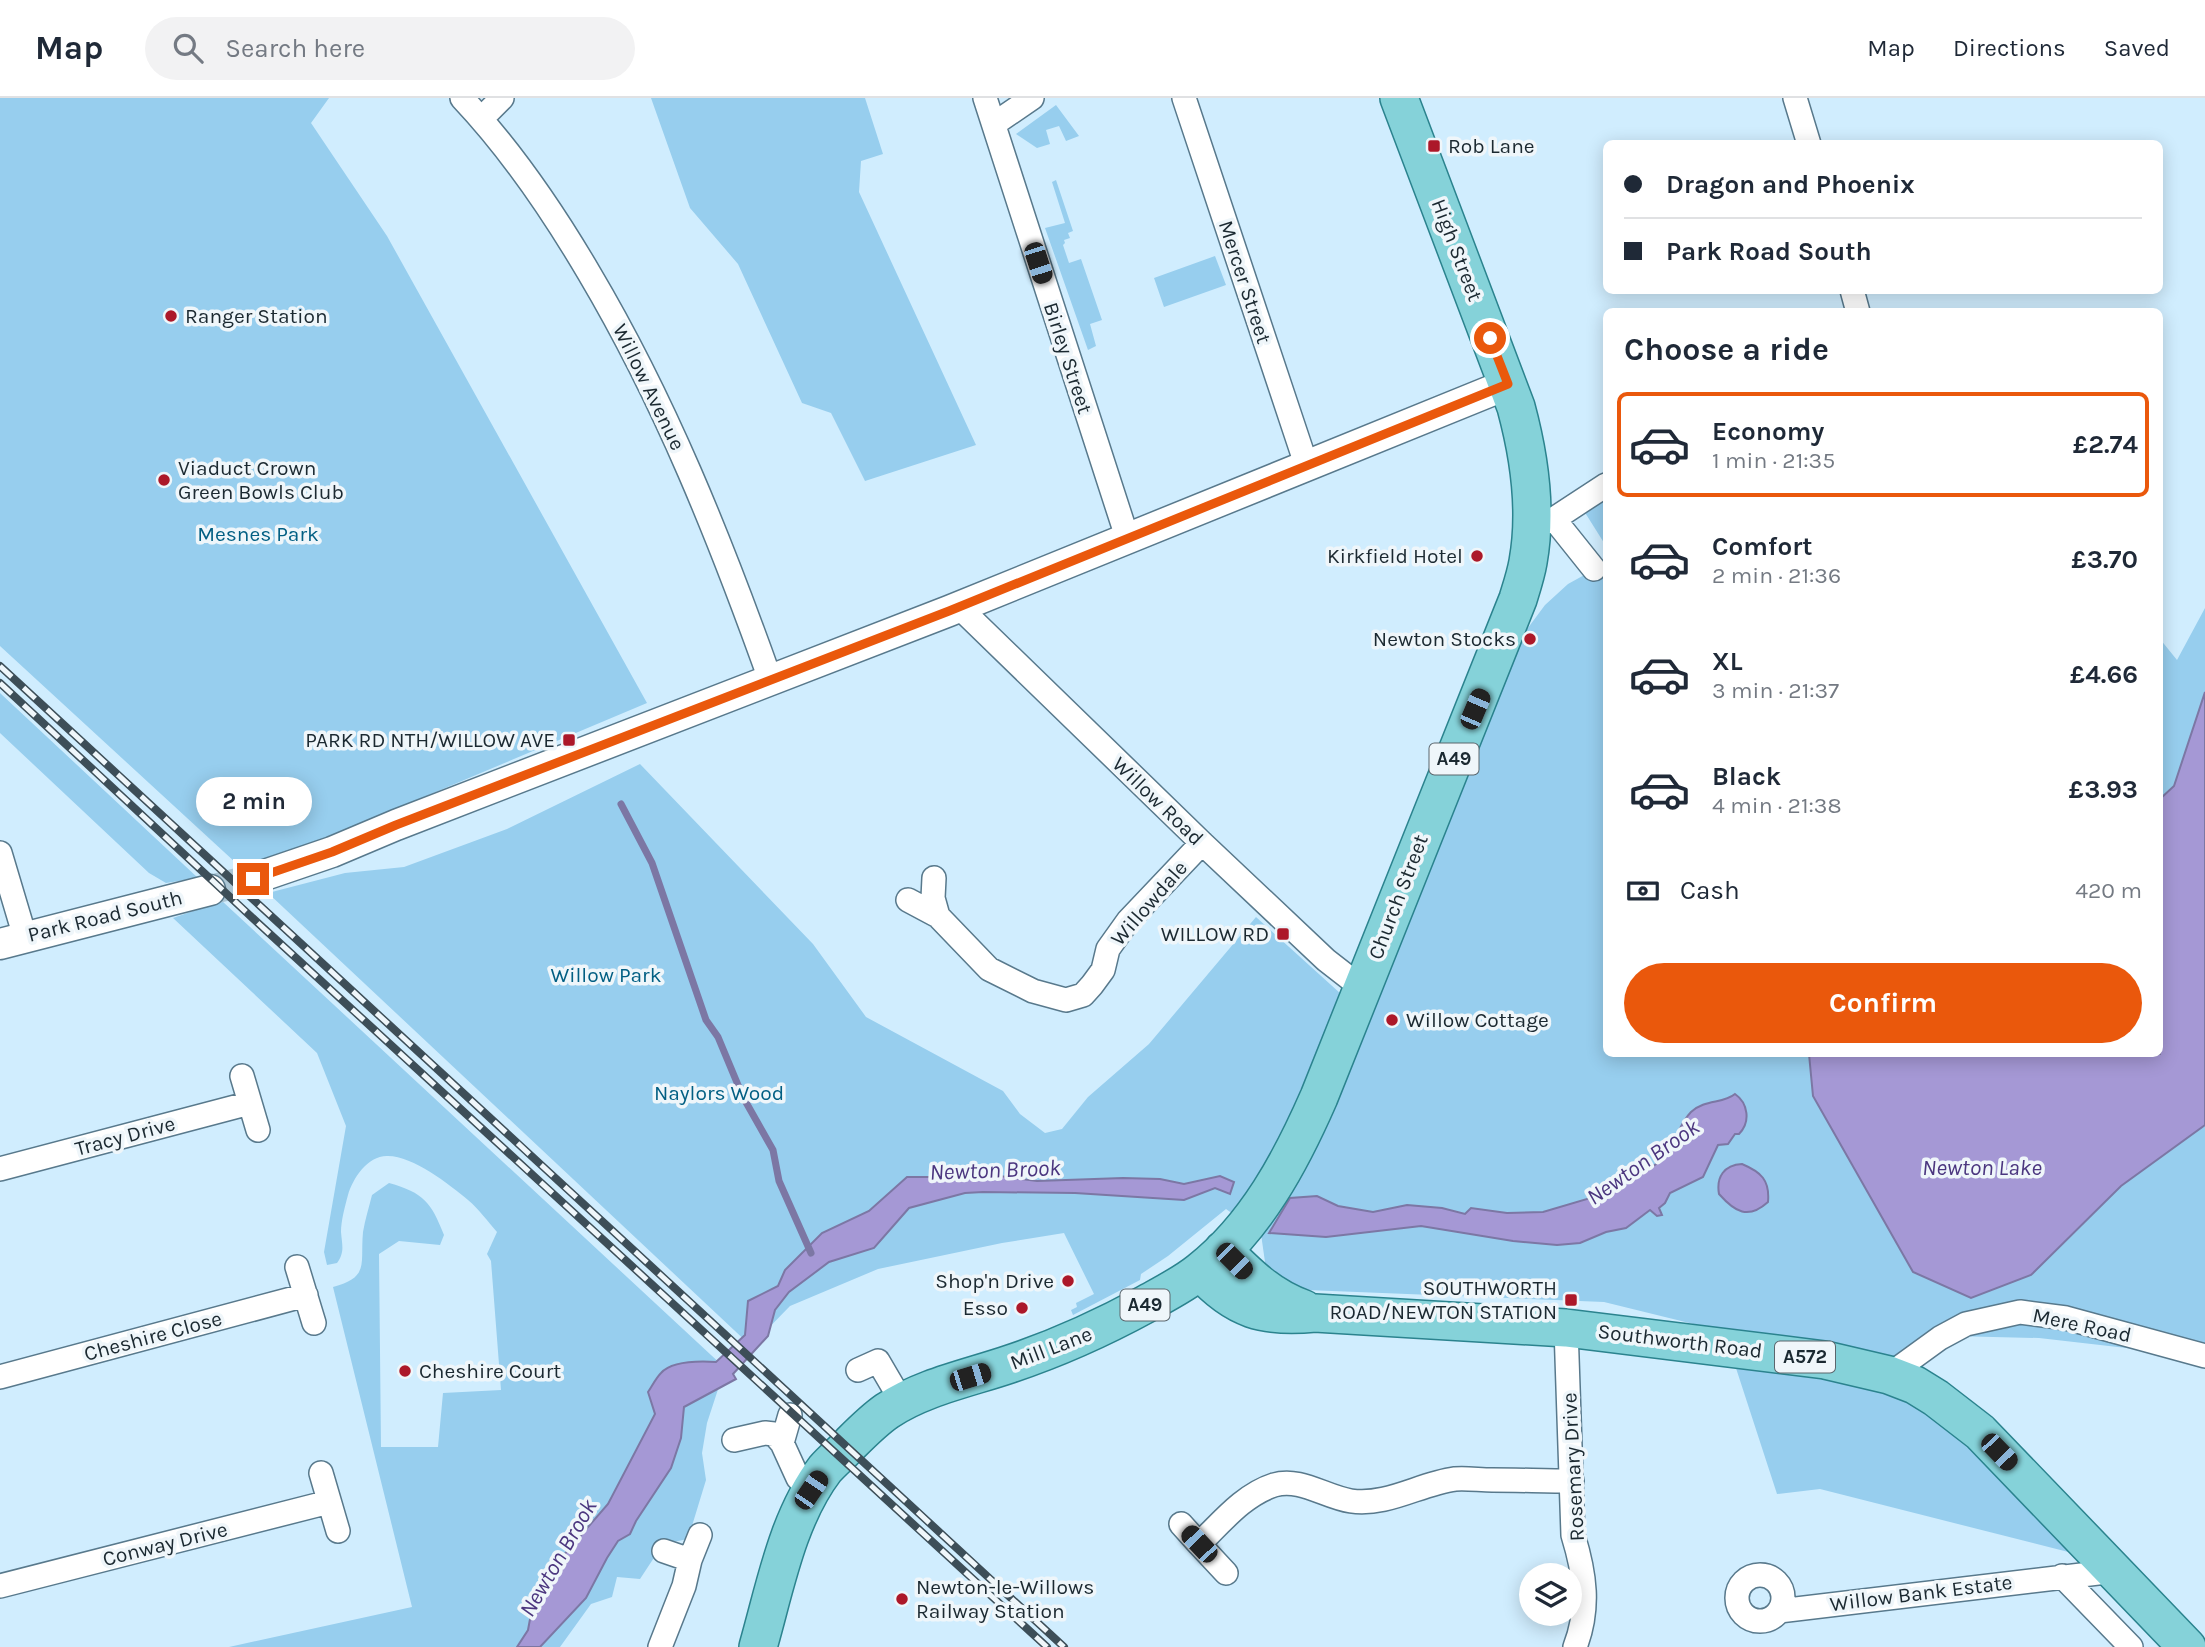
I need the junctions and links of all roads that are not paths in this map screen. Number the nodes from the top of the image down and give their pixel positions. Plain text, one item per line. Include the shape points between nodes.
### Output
1 (462, 98) edge
2 (502, 98) edge
3 (985, 98) edge
4 (1032, 98) edge
5 (1184, 98) edge
6 (1399, 98) edge
7 (1795, 98) edge
8 (481, 119) junction
9 (993, 124) junction
10 (1808, 140) edge
11 (1508, 384) junction
12 (1307, 467) junction
13 (1603, 487) edge
14 (1542, 523) junction
15 (1127, 537) junction
16 (1600, 563) edge
17 (959, 607) junction
18 (770, 679) junction
19 (1202, 844) junction
20 (0, 853) edge
21 (934, 878) dead end
22 (253, 879) tunnel mouth
23 (210, 890) tunnel mouth
24 (908, 900) dead end
25 (938, 916) junction
26 (13, 940) edge
27 (1362, 988) junction
28 (242, 1076) dead end
29 (250, 1103) junction
30 (258, 1130) dead end
31 (0, 1169) edge
32 (1212, 1260) junction
33 (297, 1266) dead end
34 (306, 1295) junction
35 (314, 1323) dead end
36 (1566, 1328) junction
37 (2205, 1356) edge
38 (878, 1361) dead end
39 (1889, 1375) junction
40 (0, 1377) edge
41 (902, 1402) junction
42 (790, 1415) dead end
43 (734, 1440) dead end
44 (781, 1440) junction
45 (321, 1473) dead end
46 (1572, 1481) junction
47 (811, 1490) junction
48 (329, 1502) junction
49 (1181, 1524) dead end
50 (338, 1531) dead end
51 (700, 1535) dead end
52 (1199, 1544) junction
53 (664, 1551) dead end
54 (690, 1560) junction
55 (2115, 1571) junction
56 (1226, 1573) dead end
57 (2062, 1576) junction
58 (0, 1586) edge
59 (1779, 1611) dead end
60 (660, 1647) edge
61 (758, 1647) edge
62 (1575, 1647) edge
63 (2131, 1647) edge
64 (2187, 1647) edge

1 - 8 street, Willow Avenue
2 - 8 street
3 - 9 street, Birley Street
4 - 9 street
5 - 12 street, Mercer Street
6 - 11 main road, High Street / A49
7 - 10 street
8 - 18 street, Willow Avenue via 557,220 618,322 678,442
9 - 15 street, Birley Street
11 - 12 street
11 - 14 main road, High Street / A49 via 1523,432 1531,498
12 - 15 street
13 - 14 street
14 - 16 street
14 - 27 main road, Church Street / A49 via 1518,598
15 - 17 street
17 - 18 street
17 - 19 street, Willow Road
18 - 22 street
19 - 25 street, Willowdale via 1128,921 1108,949 1104,971 1092,985 1083,995 1066,1000 1033,991 989,969
19 - 27 street, Willow Road
20 - 26 street
21 - 25 street
23 - 26 street, Park Road South
24 - 25 street, Willowdale
27 - 32 main road, Church Street / A49 via 1319,1097 1278,1179 1253,1216
28 - 29 street
29 - 30 street
29 - 31 street, Tracy Drive
32 - 36 main road, Southworth Road / A572 via 1223,1293 1248,1308 1276,1315 1315,1313
32 - 41 main road, Mill Lane / A49 via 1154,1300 1088,1336
33 - 34 street
34 - 35 street
34 - 40 street, Cheshire Close
36 - 39 main road, Southworth Road / A572 via 1825,1360
36 - 46 street, Rosemary Drive
37 - 39 street, Mere Road via 2066,1318 2020,1312 1966,1324
38 - 41 street
39 - 55 main road, Southworth Road / A572 via 1936,1398 1980,1432
41 - 47 main road, Mill Lane / A49 via 869,1426 826,1468
42 - 44 street
43 - 44 street via 765,1433
44 - 47 street via 799,1478
45 - 48 street
46 - 52 street via 1457,1479 1404,1496 1368,1501 1288,1483 1275,1485 1247,1498
46 - 62 street, Rosemary Drive via 1573,1535 1586,1594
47 - 61 main road, Mill Lane / A49 via 787,1548
48 - 50 street
48 - 58 street, Conway Drive
49 - 52 street
51 - 54 street
52 - 56 street
53 - 54 street
54 - 60 street
55 - 57 street, Willow Bank Estate
55 - 64 main road, Southworth Road / A572
57 - 59 street, Willow Bank Estate
57 - 63 street

